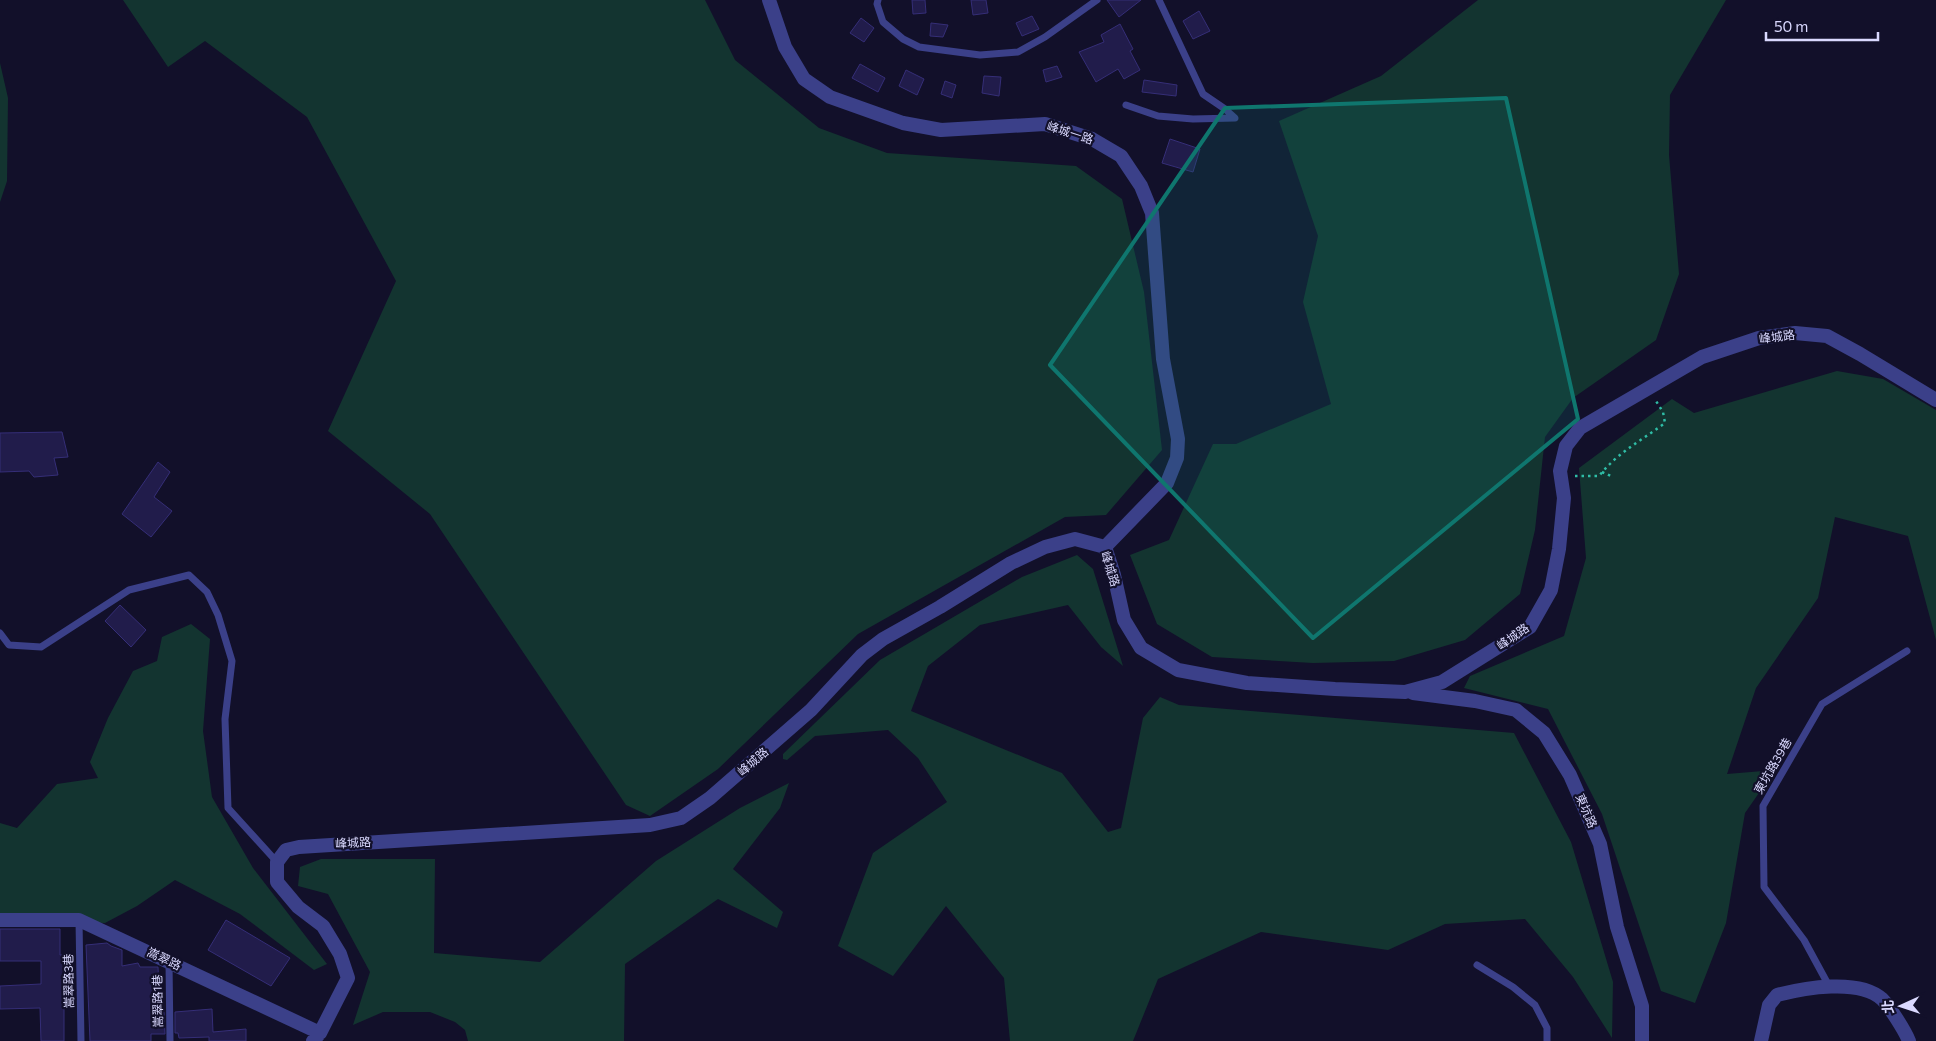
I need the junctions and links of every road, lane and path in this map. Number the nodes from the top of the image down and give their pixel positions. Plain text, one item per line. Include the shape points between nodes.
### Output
1 (769, 0) edge
2 (878, 0) edge
3 (1097, 0) edge
4 (1159, 0) edge
5 (1126, 106) dead end
6 (1644, 390) junction
7 (1936, 400) edge
8 (1560, 471) junction
9 (1602, 472) junction
10 (1613, 477) dead end
11 (1105, 547) junction
12 (0, 633) edge
13 (1907, 651) dead end
14 (1405, 692) junction
15 (277, 862) junction
16 (0, 920) edge
17 (79, 920) junction
18 (169, 961) junction
19 (1476, 965) dead end
20 (1829, 986) junction
21 (317, 1037) edge
22 (81, 1041) edge
23 (170, 1041) edge
24 (1547, 1041) edge
25 (1642, 1041) edge
26 (1760, 1041) edge
27 (1909, 1041) edge

1 - 11 street, 峰城一路 via 785,47 804,79 830,97 903,123 941,130 1045,124 1092,139 1121,156 1141,186 1152,213 1163,359 1178,439 1177,458 1167,484
2 - 3 lane via 876,4 883,22 903,39 919,47 980,55 1018,52
4 - 5 lane via 1203,94 1235,118 1193,120 1158,116
6 - 7 street, 峰城路 via 1702,357 1759,338 1795,333 1827,336
6 - 8 street, 峰城路 via 1580,428 1566,446
6 - 9 path via 1654,397 1665,423 1628,448
8 - 9 path via 1568,476 1588,477 1599,476
8 - 14 street, 峰城路 via 1564,498 1559,549 1551,590 1530,627 1442,682
9 - 10 path
11 - 14 street, 峰城路 via 1124,620 1142,648 1178,670 1247,683
11 - 15 street, 峰城路 via 1074,539 1045,547 1010,563 883,639 862,655 804,716 710,798 681,818 640,826 299,847 286,850
12 - 15 lane via 9,645 41,648 129,590 189,575 206,592 218,615 232,661 225,719 228,808
13 - 20 lane, 東坑路39巷 via 1822,704 1763,806 1764,887 1804,940
14 - 25 street, 東坑路 via 1516,710 1544,733 1570,775 1600,844 1617,927 1642,1006
15 - 21 street via 278,882 298,907 323,926 340,954 348,978
16 - 17 street, 嵩翠路
17 - 18 street, 嵩翠路
17 - 22 lane, 嵩翠路3巷
18 - 21 street, 嵩翠路
18 - 23 lane, 嵩翠路1巷
19 - 24 lane via 1513,987 1535,1005 1548,1028
20 - 26 street via 1777,995 1769,1005
20 - 27 street via 1862,989 1882,999

